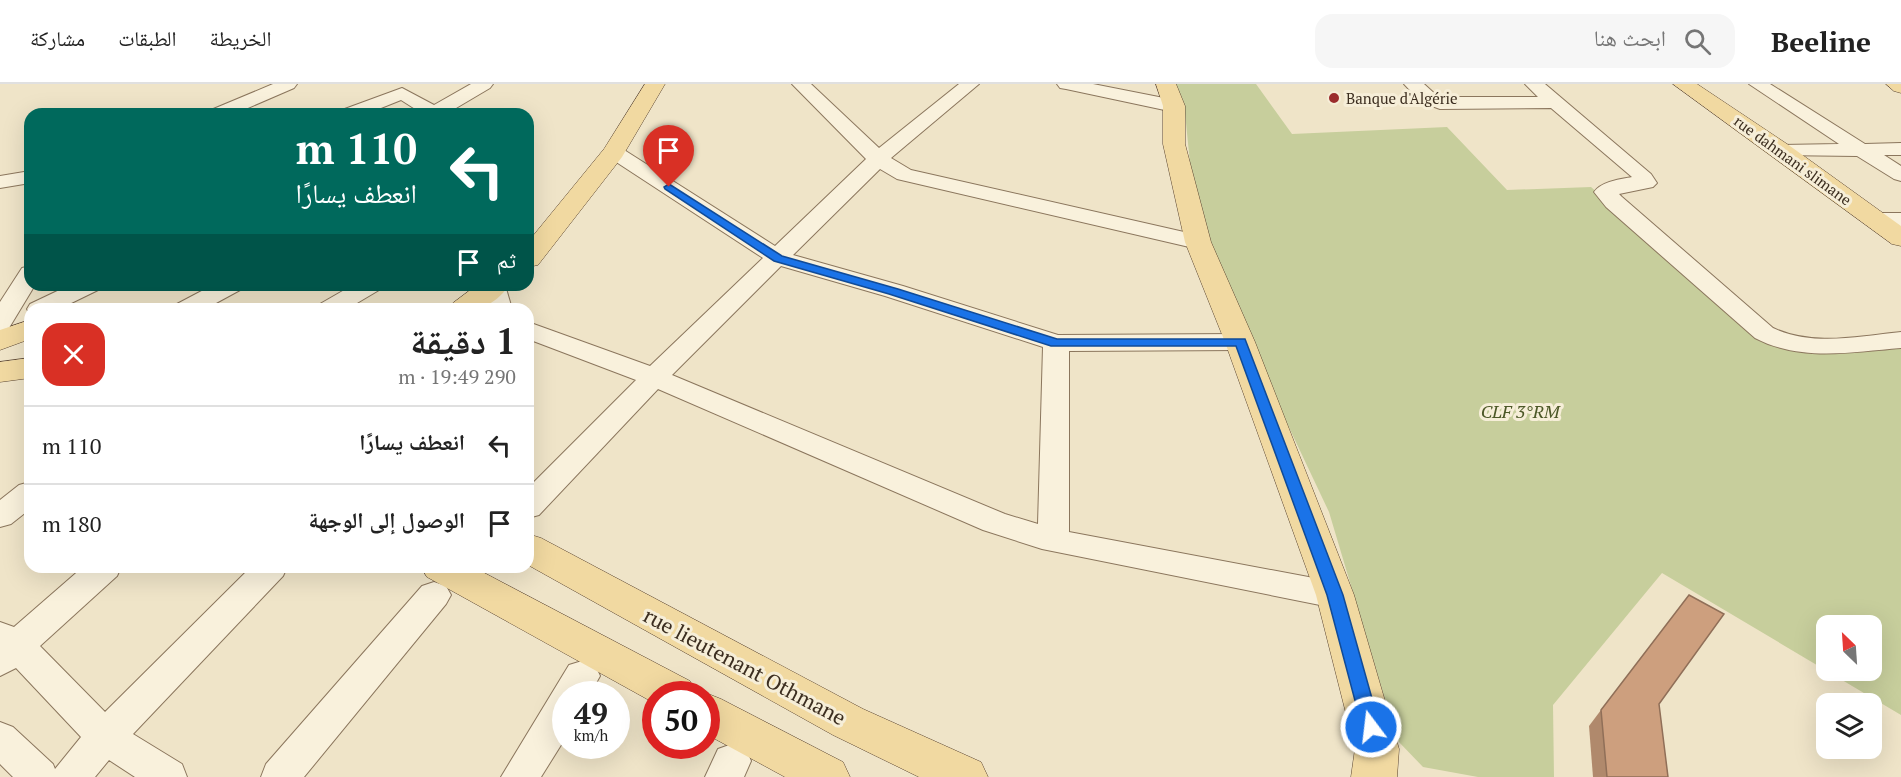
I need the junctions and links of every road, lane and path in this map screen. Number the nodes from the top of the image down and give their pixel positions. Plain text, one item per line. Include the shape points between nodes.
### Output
1 (288, 84) edge
2 (484, 84) edge
3 (655, 84) edge
4 (801, 84) edge
5 (970, 84) edge
6 (1066, 84) edge
7 (1413, 84) edge
8 (1534, 84) edge
9 (1683, 84) edge
10 (1758, 84) edge
11 (1782, 84) edge
12 (1896, 84) edge
13 (1901, 87) edge
14 (397, 88) edge
15 (1170, 95) edge
16 (1555, 102) junction
17 (232, 108) edge
18 (361, 108) edge
19 (425, 108) edge
20 (444, 108) edge
21 (1862, 150) junction
22 (1782, 151) junction
23 (614, 152) junction
24 (1898, 152) edge
25 (878, 159) junction
26 (1901, 175) edge
27 (24, 178) edge
28 (0, 182) edge
29 (1876, 220) junction
30 (1901, 220) edge
31 (1901, 238) edge
32 (1198, 242) junction
33 (534, 252) edge
34 (778, 258) junction
35 (24, 281) edge
36 (76, 291) edge
37 (220, 291) edge
38 (360, 291) edge
39 (496, 293) edge
40 (52, 303) edge
41 (197, 303) edge
42 (339, 303) edge
43 (475, 303) edge
44 (0, 323) edge
45 (24, 331) edge
46 (534, 332) edge
47 (1901, 340) edge
48 (0, 341) edge
49 (1240, 342) junction
50 (1056, 343) junction
51 (654, 377) junction
52 (24, 498) edge
53 (534, 501) edge
54 (0, 516) edge
55 (1053, 541) junction
56 (534, 551) edge
57 (98, 573) edge
58 (266, 573) edge
59 (453, 577) edge
60 (1335, 595) junction
61 (6, 647) edge
62 (650, 681) edge
63 (720, 720) edge
64 (552, 725) edge
65 (105, 737) junction
66 (0, 739) edge
67 (1383, 768) edge
68 (39, 777) edge
69 (71, 777) edge
70 (168, 777) edge
71 (280, 777) edge
72 (520, 777) edge
73 (827, 777) edge
74 (965, 777) edge

1 - 17 street
2 - 20 street
3 - 23 main road
4 - 25 street
5 - 25 street
6 - 15 street
7 - 16 street via 1440,103
8 - 16 street
9 - 22 main road, rue dahmani slimane
10 - 21 street
11 - 24 street
12 - 13 main road
14 - 18 street
14 - 19 street
15 - 32 main road via 1174,144
16 - 47 street via 1641,174 1646,183 1622,185 1605,192 1614,202 1764,333 1775,340 1815,346
21 - 22 street
21 - 24 street
21 - 26 street
22 - 29 main road, rue dahmani slimane
23 - 33 main road
23 - 34 street
25 - 32 street via 904,175
25 - 34 street
27 - 28 street
29 - 30 street
29 - 31 main road, rue dahmani slimane
32 - 49 main road
34 - 50 street
34 - 51 street
35 - 44 street
36 - 40 street
37 - 41 street
38 - 42 street
39 - 43 main road
45 - 48 main road
46 - 51 street
49 - 50 street
49 - 60 main road
50 - 55 street
51 - 53 street
51 - 55 street via 994,522
52 - 54 street
55 - 60 street
56 - 74 main road, rue lieutenant Othmane via 848,722
57 - 61 street
58 - 65 street
59 - 62 main road
59 - 71 street
60 - 67 main road
61 - 65 street
63 - 73 main road
64 - 72 street
65 - 69 street
65 - 70 street
66 - 68 street

